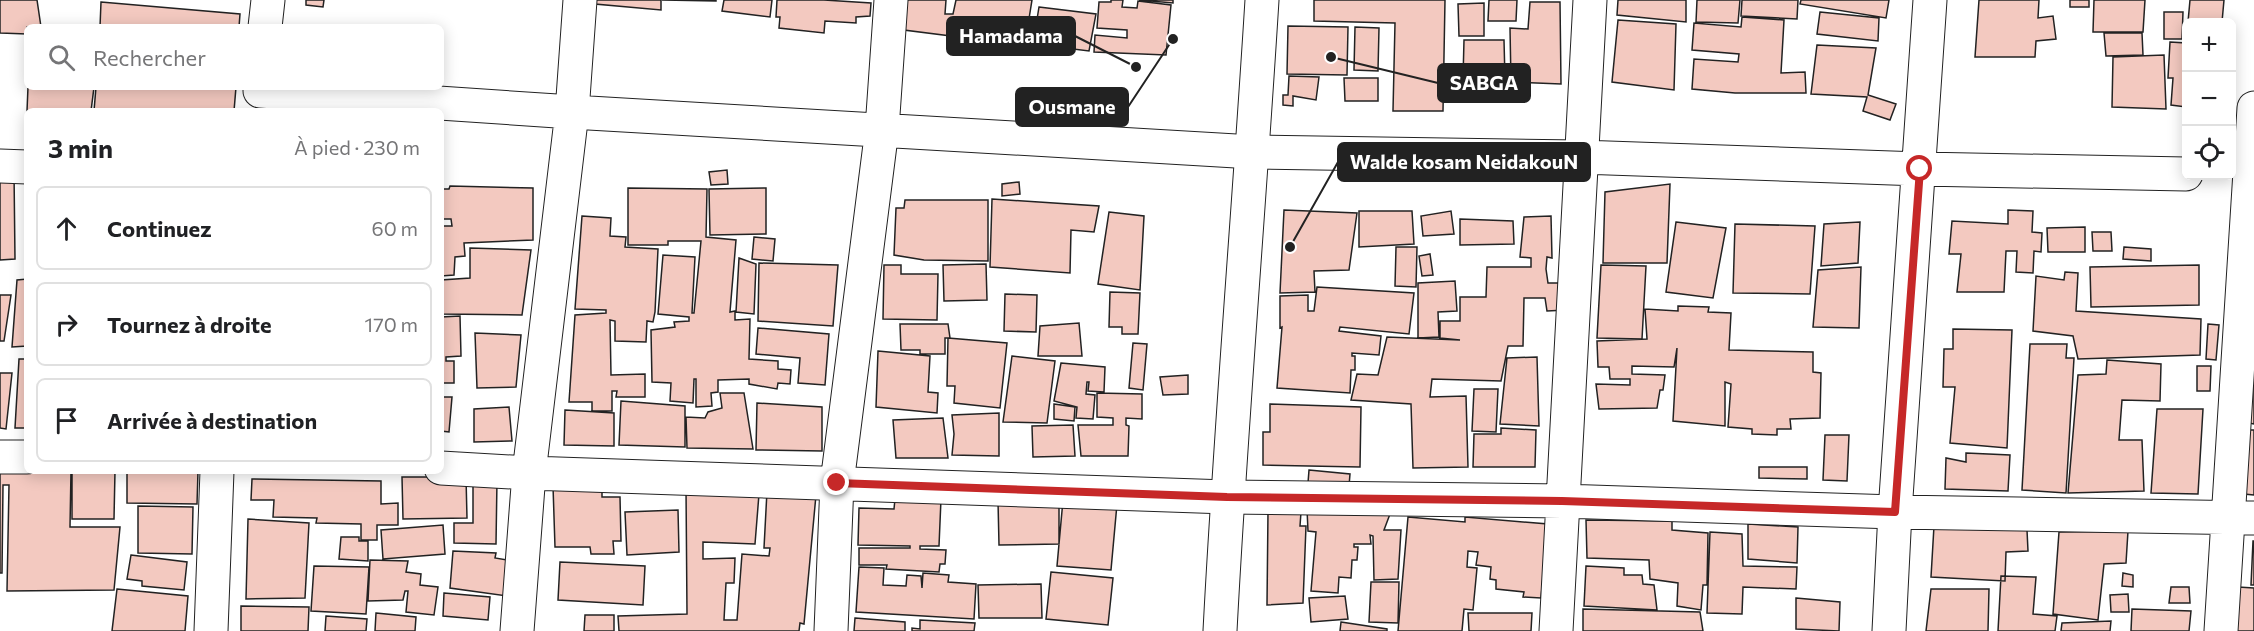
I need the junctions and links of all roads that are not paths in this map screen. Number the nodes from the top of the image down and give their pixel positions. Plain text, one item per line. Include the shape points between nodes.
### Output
1 (267, 0) edge
2 (580, 0) edge
3 (891, 0) edge
4 (1262, 0) edge
5 (1590, 0) edge
6 (1930, 0) edge
7 (265, 24) edge
8 (259, 96) edge
9 (2254, 108) edge
10 (572, 112) junction
11 (882, 129) junction
12 (1253, 152) junction
13 (1580, 157) junction
14 (0, 166) edge
15 (24, 166) edge
16 (1920, 169) junction
17 (2182, 174) edge
18 (2245, 175) edge
19 (0, 457) edge
20 (24, 457) edge
21 (444, 468) edge
22 (529, 473) junction
23 (217, 474) edge
24 (837, 483) junction
25 (1227, 497) junction
26 (1562, 501) junction
27 (1895, 512) junction
28 (2240, 517) edge
29 (211, 631) edge
30 (517, 631) edge
31 (831, 631) edge
32 (1220, 631) edge
33 (1556, 631) edge
34 (1888, 631) edge
35 (2221, 631) edge

1 - 7 street
2 - 10 street
3 - 11 street
4 - 12 street
5 - 13 street
6 - 16 street
8 - 10 street
9 - 18 street
10 - 11 street
10 - 22 street
11 - 12 street
11 - 24 street
12 - 13 street
12 - 25 street
13 - 16 street
13 - 26 street
14 - 15 street
16 - 17 street
16 - 27 street
18 - 28 street
19 - 20 street
21 - 22 street
22 - 24 street
22 - 30 street
23 - 29 street
24 - 25 street
24 - 31 street
25 - 26 street
25 - 32 street
26 - 27 street
26 - 33 street
27 - 28 street
27 - 34 street
28 - 35 street

